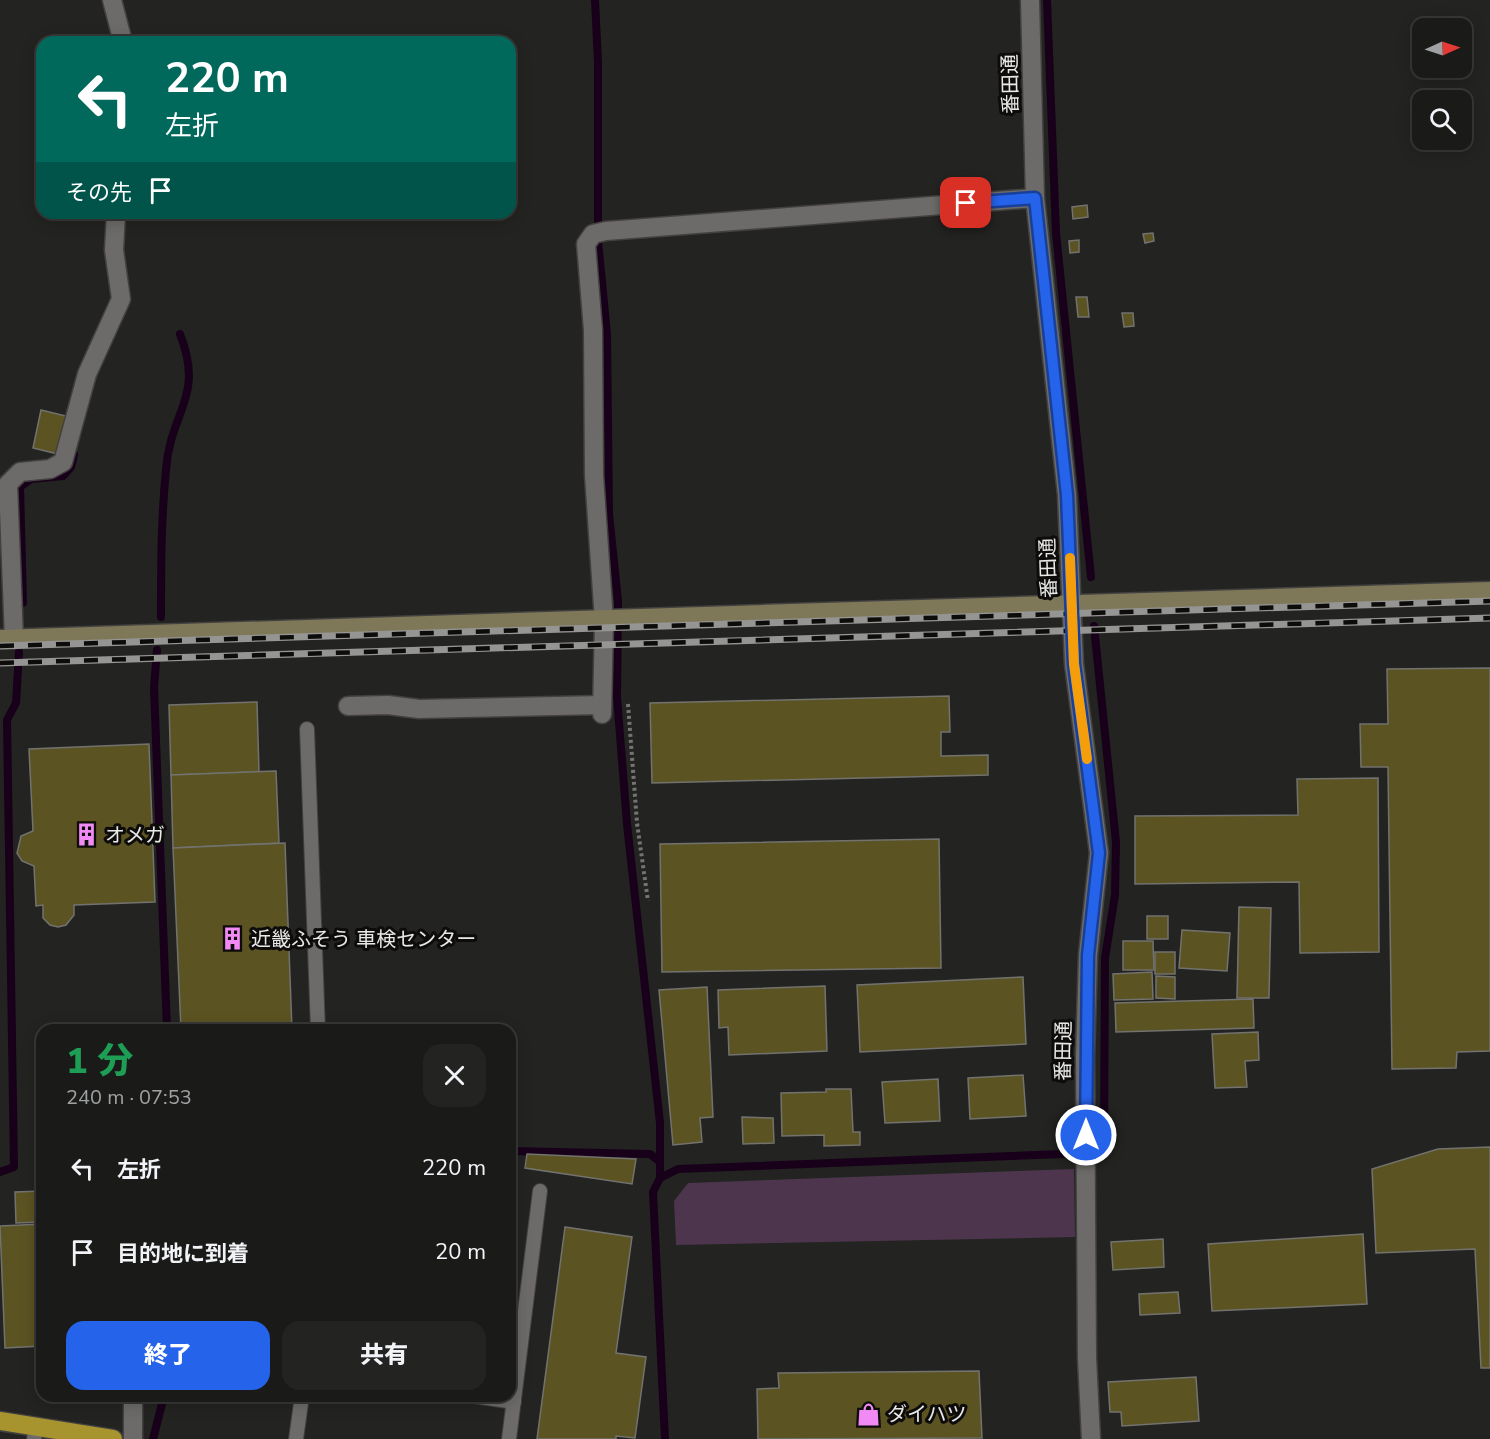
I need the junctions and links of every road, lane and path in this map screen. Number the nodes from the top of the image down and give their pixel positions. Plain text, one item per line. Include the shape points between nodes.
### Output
1 (112, 0) edge
2 (1030, 0) edge
3 (121, 36) edge
4 (1035, 198) junction
5 (116, 219) edge
6 (1490, 591) edge
7 (1071, 602) junction
8 (613, 620) junction
9 (7, 639) edge
10 (627, 695) dead end
11 (348, 706) dead end
12 (307, 729) dead end
13 (648, 901) dead end
14 (318, 1024) edge
15 (540, 1191) dead end
16 (516, 1386) edge
17 (134, 1402) edge
18 (301, 1402) edge
19 (514, 1402) edge
20 (0, 1421) edge
21 (35, 1433) edge
22 (112, 1439) edge
23 (133, 1439) edge
24 (296, 1439) edge
25 (509, 1439) edge
26 (1091, 1439) edge

1 - 3 street
2 - 4 street, 番田通
4 - 7 street, 番田通 via 1067,495
4 - 8 street via 600,232 586,244 593,330 594,475
5 - 9 street via 114,249 121,299 87,374 63,462 50,469 20,472 8,484
6 - 7 street
7 - 8 street
7 - 26 street, 番田通 via 1074,664 1099,853 1088,955 1087,1358
8 - 9 street
8 - 11 street via 602,710
10 - 13 path via 637,823
12 - 14 lane
15 - 16 lane
17 - 23 street
18 - 24 lane
19 - 25 lane
20 - 21 highway
21 - 22 highway

